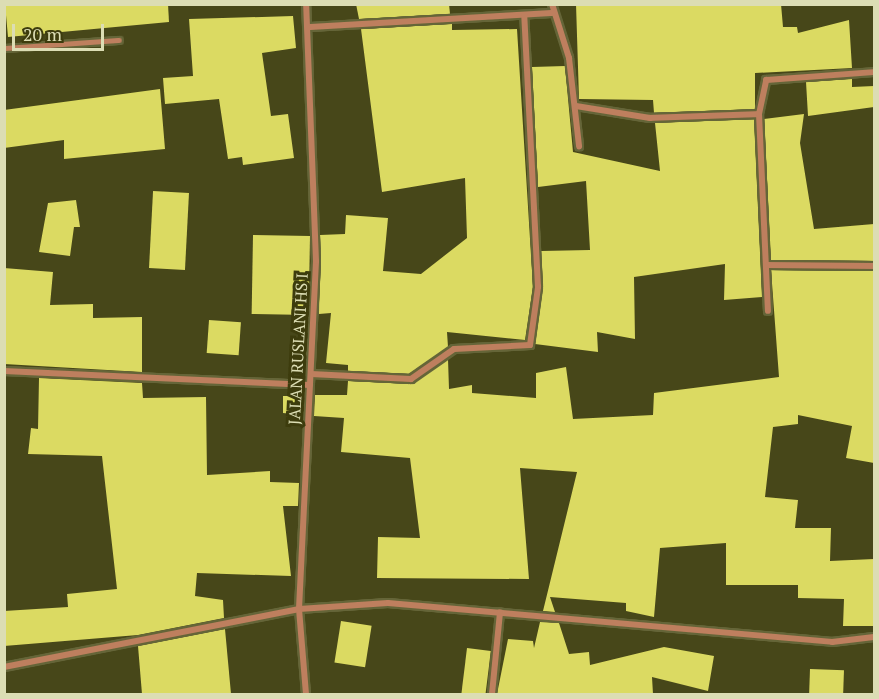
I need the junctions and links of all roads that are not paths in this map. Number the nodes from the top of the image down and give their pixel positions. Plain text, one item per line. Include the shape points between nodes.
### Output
1 (306, 4) edge
2 (552, 4) edge
3 (554, 14) junction
4 (524, 15) junction
5 (309, 27) junction
6 (119, 40) dead end
7 (4, 48) edge
8 (874, 72) edge
9 (576, 106) junction
10 (759, 114) junction
11 (579, 146) dead end
12 (768, 265) junction
13 (874, 266) edge
14 (768, 311) dead end
15 (4, 372) edge
16 (311, 374) junction
17 (310, 385) junction
18 (299, 609) junction
19 (500, 612) junction
20 (874, 637) edge
21 (4, 667) edge
22 (306, 694) edge
23 (492, 694) edge

1 - 5 street, JALAN RUSLANI HS I
2 - 3 street
3 - 4 street
3 - 9 street via 565,38
4 - 5 street
4 - 16 street via 538,286 530,345 454,349 411,379
5 - 16 street, JALAN RUSLANI HS I via 316,261
6 - 7 lane
8 - 10 street via 766,80
9 - 10 street via 651,118
9 - 11 street
10 - 12 street
12 - 13 street
12 - 14 street
15 - 17 street
16 - 17 street, JALAN RUSLANI HS I
17 - 18 street, JALAN RUSLANI HS I
18 - 19 street via 388,603
18 - 21 street
18 - 22 street, JALAN RUSLANI HS I
19 - 20 street via 832,642
19 - 23 street

